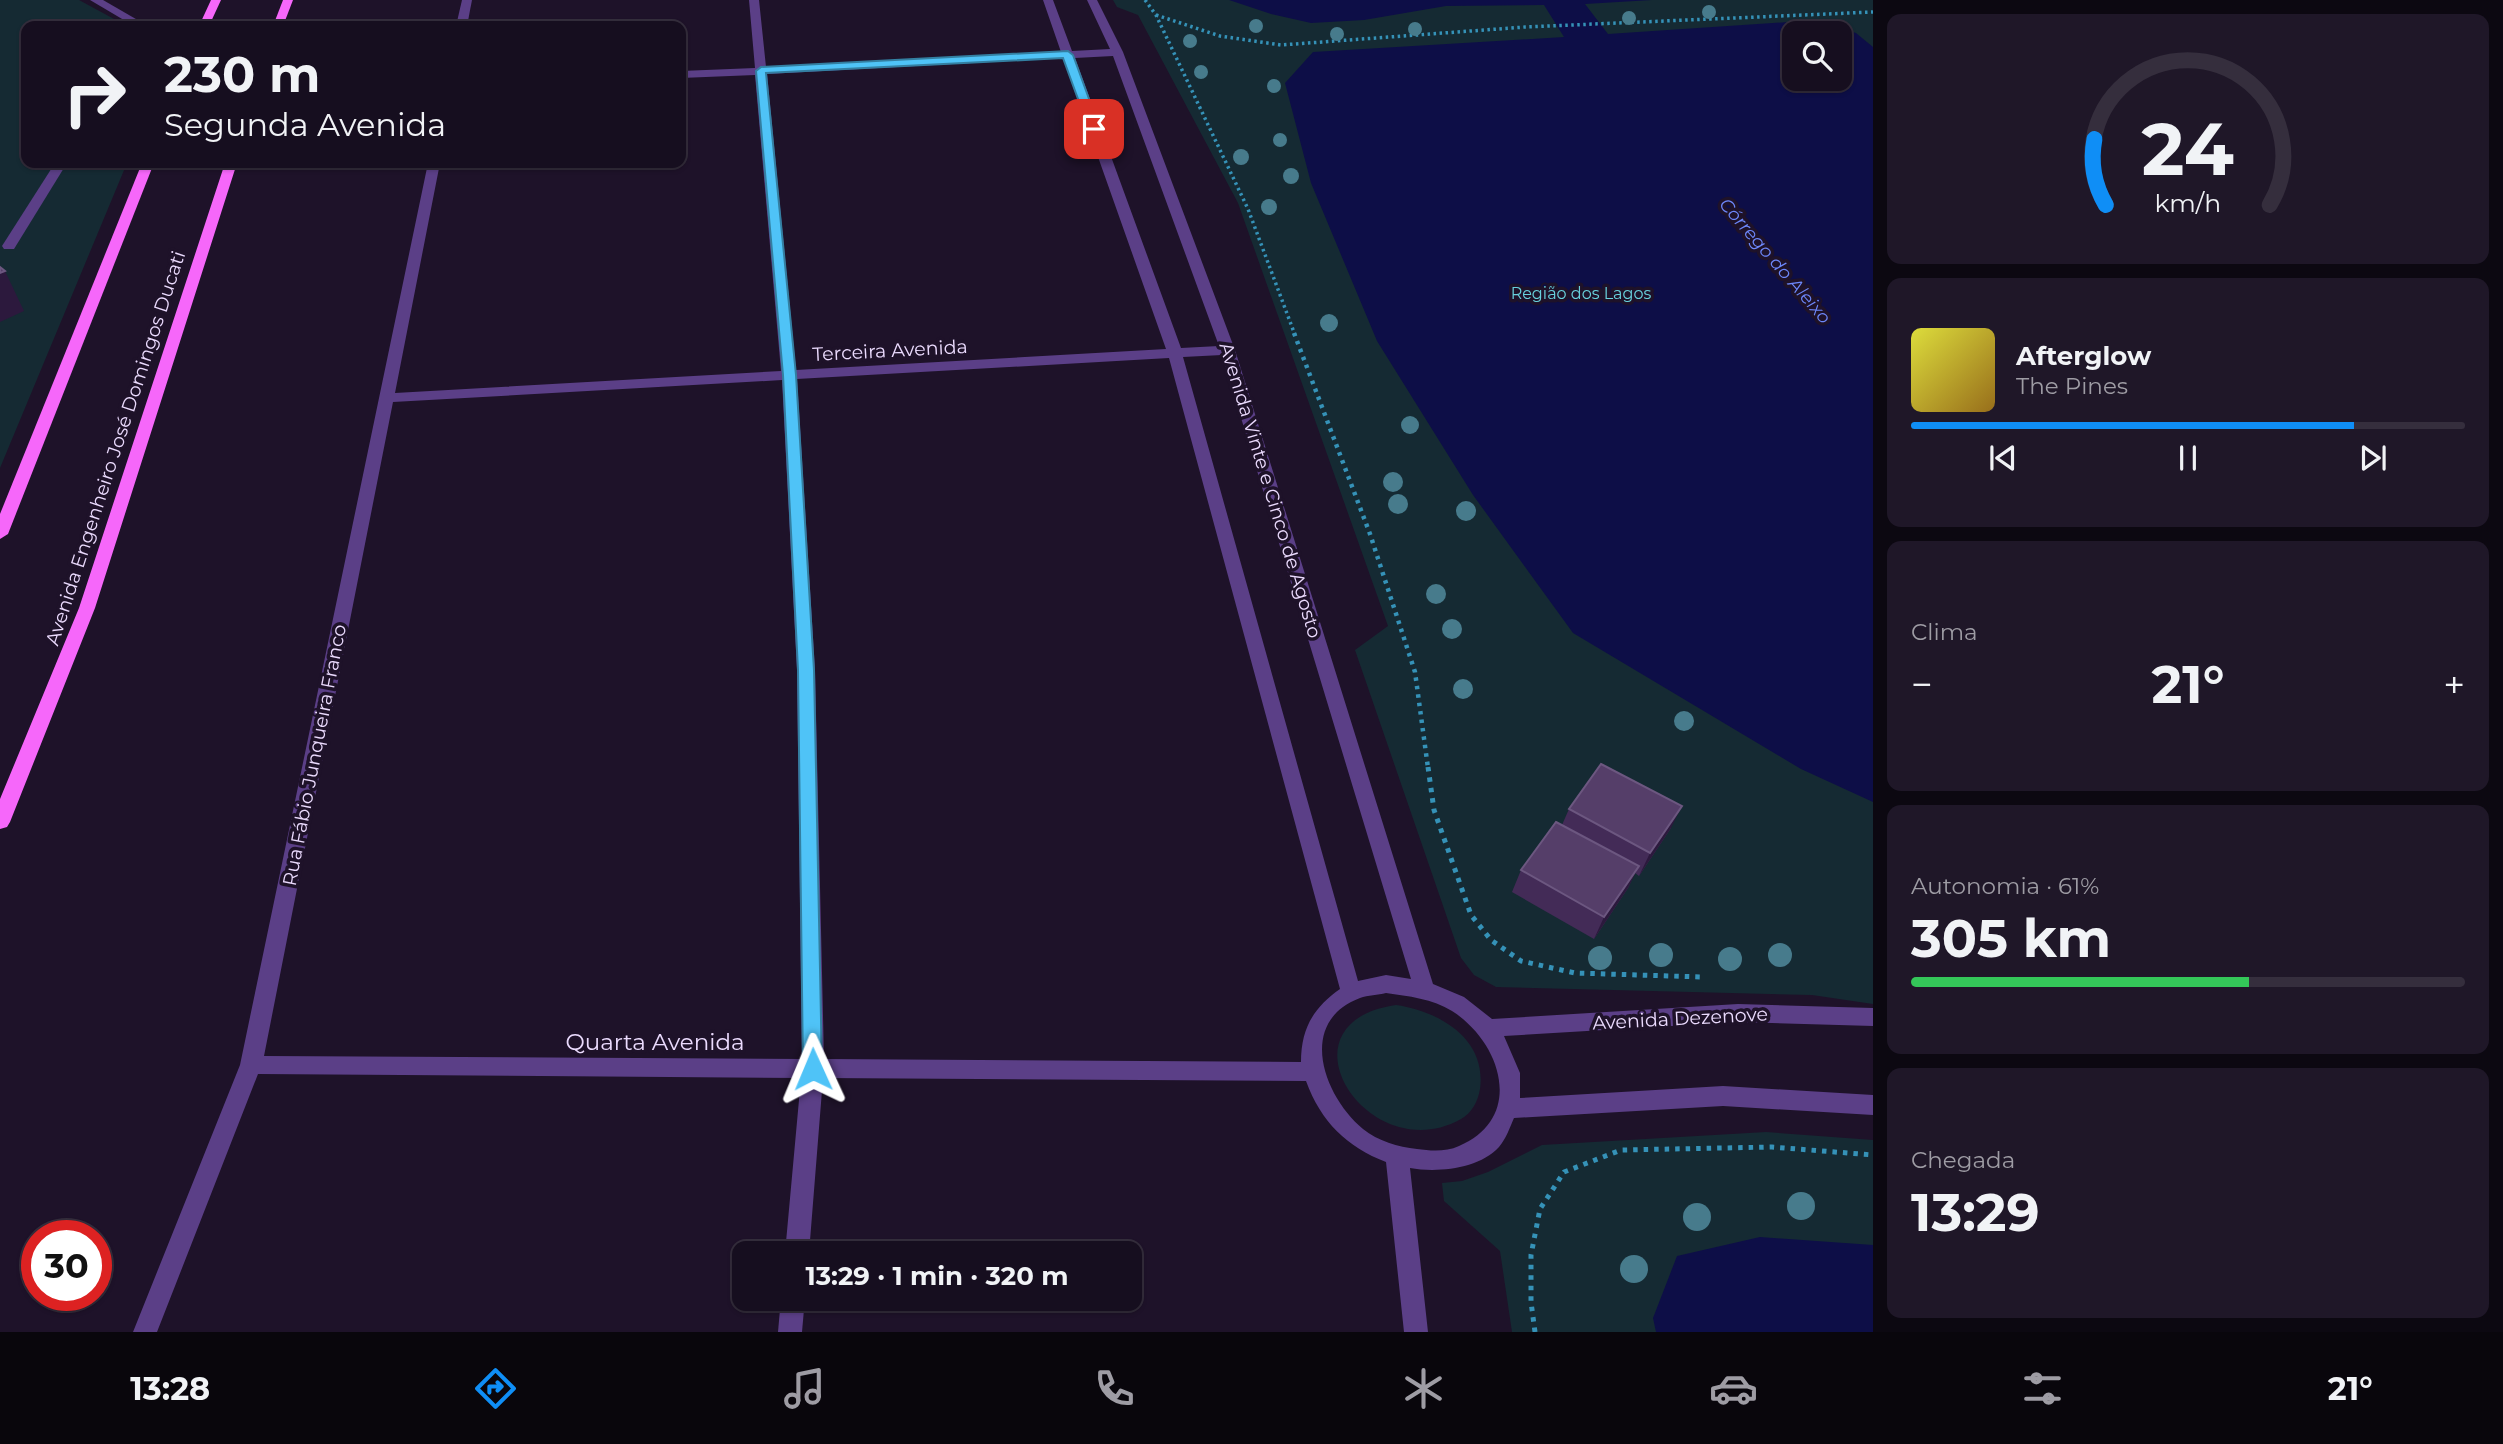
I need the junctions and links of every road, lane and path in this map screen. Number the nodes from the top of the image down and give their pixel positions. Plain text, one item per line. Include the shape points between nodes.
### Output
1 (95, 0) edge
2 (216, 0) edge
3 (289, 0) edge
4 (467, 0) edge
5 (754, 0) edge
6 (1048, 0) edge
7 (1092, 0) edge
8 (1145, 0) edge
9 (1873, 12) edge
10 (1156, 15) junction
11 (133, 21) edge
12 (206, 21) edge
13 (280, 21) edge
14 (463, 21) edge
15 (1117, 52) junction
16 (1068, 55) junction
17 (761, 71) junction
18 (686, 75) edge
19 (58, 168) edge
20 (146, 168) edge
21 (229, 168) edge
22 (433, 168) edge
23 (9, 246) dead end
24 (1228, 350) junction
25 (1175, 353) junction
26 (789, 375) junction
27 (387, 398) junction
28 (0, 534) edge
29 (0, 822) edge
30 (1712, 978) dead end
31 (1424, 989) junction
32 (1351, 992) junction
33 (1873, 1017) edge
34 (1488, 1028) junction
35 (251, 1065) junction
36 (813, 1069) junction
37 (1311, 1072) junction
38 (1873, 1105) edge
39 (1511, 1108) junction
40 (1873, 1155) edge
41 (1397, 1156) junction
42 (798, 1241) edge
43 (792, 1311) edge
44 (145, 1332) edge
45 (790, 1332) edge
46 (1416, 1332) edge
47 (1535, 1332) edge

1 - 11 street
2 - 12 main road
3 - 13 main road
4 - 14 street
5 - 17 street
6 - 16 street
7 - 15 street, Avenida Vinte e Cinco de Agosto
8 - 10 path
9 - 10 path via 1524,27 1281,45 1220,36
10 - 30 path via 1248,208 1370,534 1415,672 1434,810 1471,915 1491,940 1521,961 1575,973
15 - 16 street
15 - 24 street, Avenida Vinte e Cinco de Agosto
16 - 17 street
16 - 25 street
17 - 18 street
17 - 26 street
19 - 23 street
20 - 28 main road
21 - 29 main road, Avenida Engenheiro José Domingos Ducati via 87,608
22 - 27 street, Rua Fábio Junqueira Franco
24 - 25 street, Terceira Avenida
24 - 31 street, Avenida Vinte e Cinco de Agosto
25 - 26 street, Terceira Avenida
25 - 32 street
26 - 27 street, Terceira Avenida
26 - 36 street via 806,670
27 - 35 street, Rua Fábio Junqueira Franco
31 - 32 street via 1386,984
31 - 34 street via 1459,1004
32 - 37 street via 1325,1011 1311,1039
33 - 34 street, Avenida Dezenove via 1738,1013
34 - 39 street via 1510,1067
35 - 36 street, Quarta Avenida
35 - 44 street, Rua Fábio Junqueira Franco
36 - 37 street, Quarta Avenida
36 - 42 street
37 - 41 street via 1328,1108 1358,1138
38 - 39 street via 1723,1096
39 - 41 street via 1489,1142 1448,1161
40 - 47 path via 1772,1147 1621,1150 1564,1172 1540,1209 1531,1255
41 - 46 street
43 - 45 street

